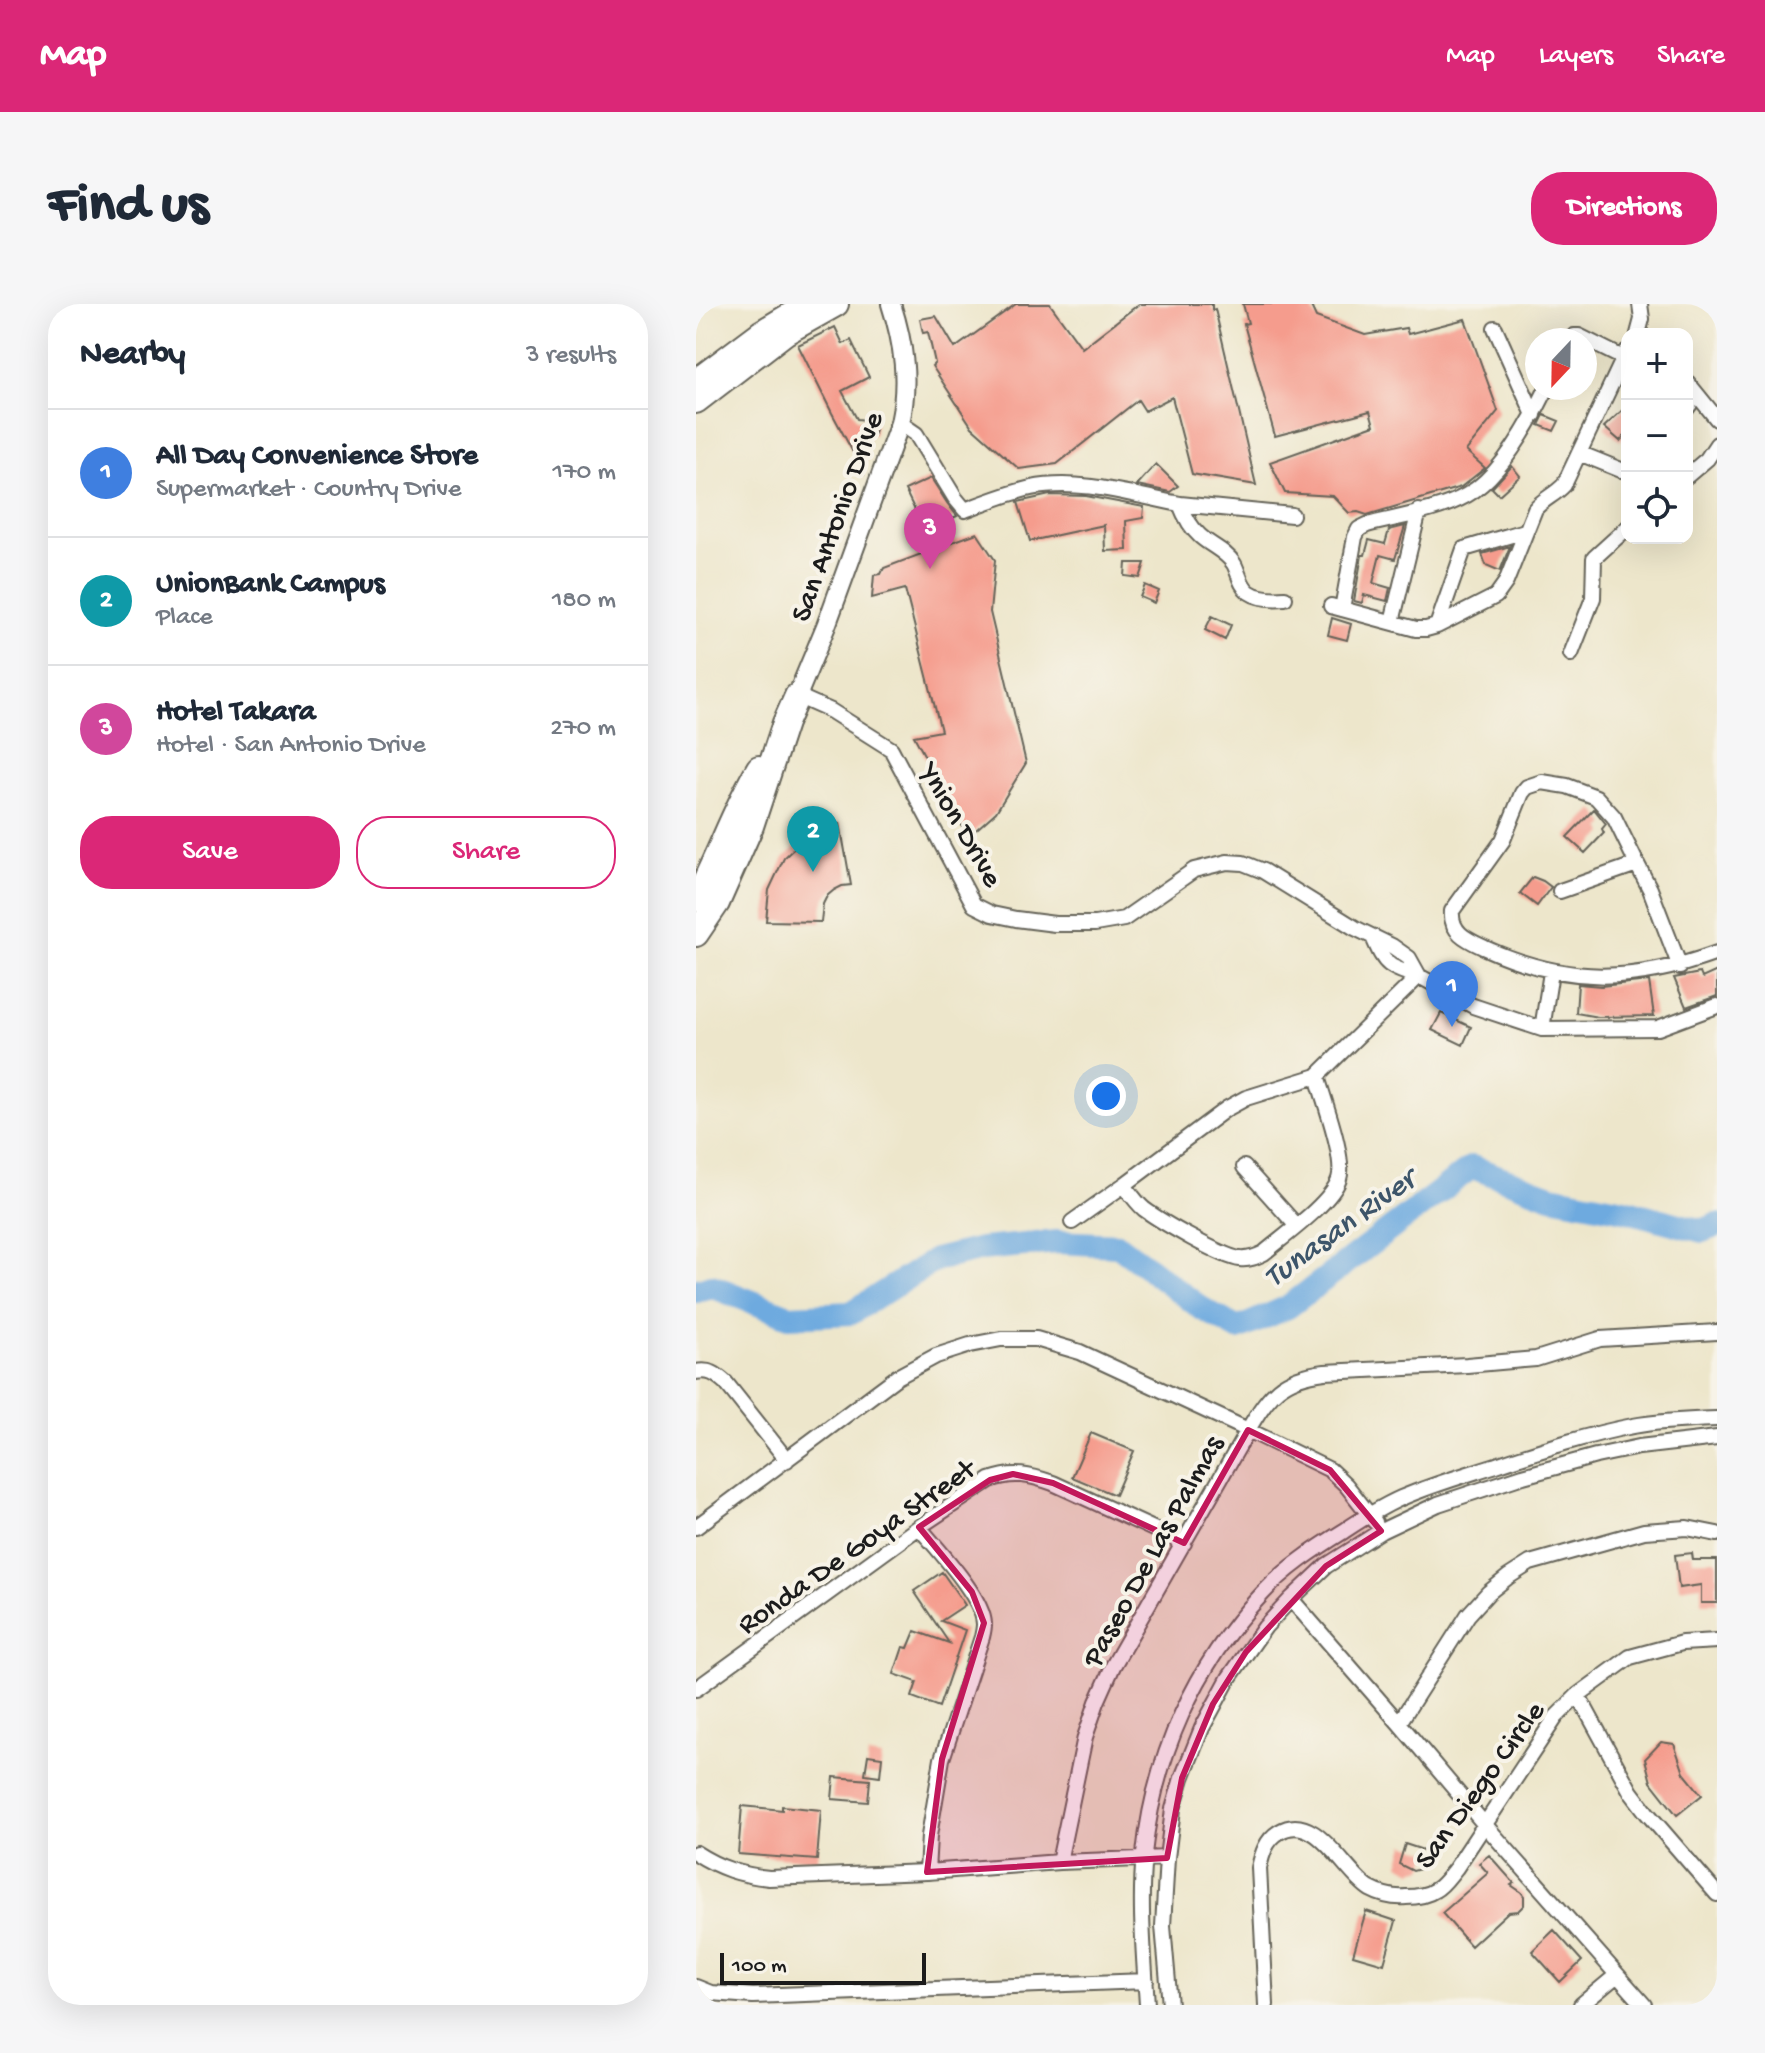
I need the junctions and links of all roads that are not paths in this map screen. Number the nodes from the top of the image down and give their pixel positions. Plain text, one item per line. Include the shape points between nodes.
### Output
1 (805, 304) edge
2 (836, 304) edge
3 (891, 304) edge
4 (1640, 304) edge
5 (1495, 328) dead end
6 (1641, 328) edge
7 (1597, 344) edge
8 (1621, 354) edge
9 (1621, 366) edge
10 (696, 379) edge
11 (1693, 389) edge
12 (1541, 400) edge
13 (696, 401) edge
14 (1534, 415) junction
15 (1717, 419) edge
16 (900, 423) junction
17 (1717, 444) edge
18 (1579, 453) junction
19 (1621, 468) edge
20 (1692, 472) edge
21 (1180, 504) junction
22 (1419, 511) junction
23 (1292, 515) dead end
24 (1525, 531) junction
25 (1621, 533) edge
26 (1285, 598) dead end
27 (1392, 622) junction
28 (1437, 626) junction
29 (1571, 654) dead end
30 (797, 696) junction
31 (785, 723) junction
32 (1637, 864) junction
33 (1560, 891) dead end
34 (696, 899) edge
35 (696, 934) edge
36 (1373, 937) junction
37 (1717, 953) edge
38 (1680, 967) junction
39 (1551, 972) junction
40 (1419, 976) junction
41 (1717, 1006) edge
42 (1542, 1029) junction
43 (1317, 1076) junction
44 (1244, 1167) dead end
45 (1124, 1185) junction
46 (1072, 1222) dead end
47 (1296, 1225) junction
48 (1717, 1332) edge
49 (696, 1372) edge
50 (1717, 1419) edge
51 (1248, 1430) junction
52 (1717, 1438) edge
53 (787, 1460) junction
54 (1369, 1515) junction
55 (696, 1527) edge
56 (919, 1527) junction
57 (1381, 1531) junction
58 (1717, 1534) edge
59 (1184, 1543) junction
60 (1291, 1599) junction
61 (1717, 1641) edge
62 (696, 1689) edge
63 (1578, 1695) junction
64 (1399, 1723) junction
65 (1485, 1825) junction
66 (696, 1853) edge
67 (1143, 1857) junction
68 (1167, 1858) junction
69 (1059, 1862) junction
70 (927, 1872) junction
71 (1717, 1894) edge
72 (1617, 1975) junction
73 (1146, 1981) junction
74 (696, 1987) edge
75 (711, 1999) edge
76 (1147, 2005) edge
77 (1170, 2005) edge
78 (1266, 2005) edge
79 (1581, 2005) edge
80 (1644, 2005) edge

1 - 10 main road
2 - 13 highway via 786,332
3 - 16 street, San Antonio Drive via 906,369
4 - 6 street
5 - 14 street
7 - 8 street
9 - 18 street
11 - 15 street
12 - 14 street
14 - 22 street via 1481,484 1449,503
16 - 21 street via 916,434 965,510 1032,488 1060,486
16 - 30 street, San Antonio Drive
17 - 20 street
18 - 19 street
18 - 24 street via 1564,485 1539,503
21 - 23 street
21 - 26 street via 1199,535 1228,556 1251,594
22 - 27 street
22 - 27 street via 1359,529 1336,608
24 - 28 street via 1496,596
24 - 28 street via 1464,549
25 - 29 street via 1594,558 1593,598
27 - 28 street via 1416,629
30 - 31 highway
30 - 36 street, Ynion Drive via 891,749 974,905 992,914 1055,924 1124,919 1194,870 1227,862 1263,871
31 - 34 highway via 751,780
31 - 35 highway via 751,826 717,903
32 - 33 street
32 - 38 street
32 - 39 street via 1614,817 1596,797 1542,782 1522,793 1503,840 1451,918 1457,932 1475,944
36 - 40 street, Ynion Drive via 1409,958
36 - 40 street via 1390,966
37 - 38 street
38 - 39 street via 1632,975
39 - 42 street
40 - 42 street via 1473,1006
40 - 43 street
41 - 42 street via 1658,1028
43 - 45 street via 1226,1109
43 - 47 street via 1341,1171 1326,1200
44 - 47 street
45 - 46 street
45 - 47 street via 1145,1209 1229,1256 1242,1259 1264,1253
48 - 51 street via 1600,1339 1536,1359 1303,1375 1273,1393
49 - 53 street via 707,1370 726,1383
50 - 54 street via 1633,1426 1587,1438 1433,1485
51 - 53 street via 1080,1352 1036,1339 1001,1339 936,1356 897,1377
51 - 54 street, Paseo De Las Palmas via 1330,1470
51 - 59 street, Paseo De Las Palmas
52 - 57 street via 1639,1447 1538,1472 1438,1504
53 - 55 street
54 - 57 street, Paseo De Las Palmas
54 - 67 street via 1310,1552 1263,1593 1224,1641 1168,1746
56 - 59 street, Ronda De Goya Street via 990,1480 1030,1475
56 - 62 street, Ronda De Goya Street
56 - 70 street via 972,1592 984,1623 942,1759
57 - 60 street via 1326,1566
58 - 64 street via 1687,1528 1644,1531 1530,1563 1488,1593 1468,1615
59 - 69 street, Paseo De Las Palmas via 1097,1702
60 - 64 street
60 - 68 street via 1246,1652 1213,1704 1182,1778
61 - 63 street, San Diego Circle via 1682,1643 1630,1657
63 - 65 street, San Diego Circle via 1556,1717
63 - 71 street via 1631,1792
64 - 65 street
65 - 72 street
65 - 78 street, San Diego Circle via 1437,1890 1403,1897 1367,1887 1307,1829 1287,1828 1273,1836 1259,1868
66 - 70 street via 729,1871 769,1878
67 - 68 street
67 - 69 street
67 - 73 street
68 - 77 street via 1163,1926
69 - 70 street
72 - 79 street
72 - 80 street
73 - 75 street
73 - 76 street
74 - 75 street

